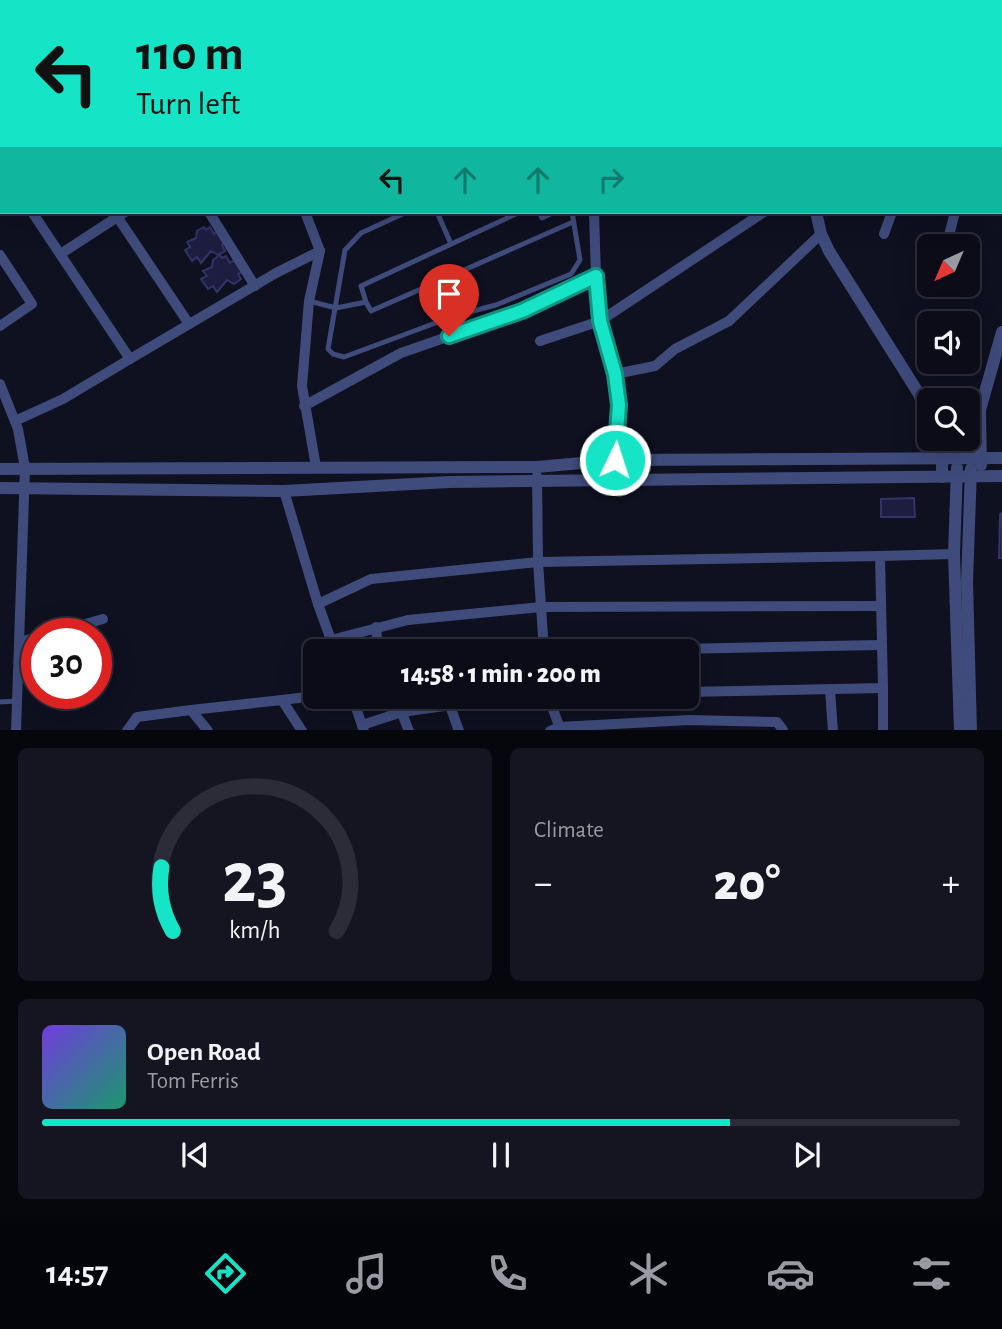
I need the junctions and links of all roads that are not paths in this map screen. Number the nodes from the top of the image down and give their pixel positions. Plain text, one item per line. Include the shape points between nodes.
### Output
1 (33, 214) edge
2 (117, 214) edge
3 (119, 214) edge
4 (210, 214) edge
5 (306, 214) edge
6 (403, 214) edge
7 (438, 214) edge
8 (516, 214) edge
9 (572, 214) edge
10 (594, 214) edge
11 (761, 214) edge
12 (816, 214) edge
13 (891, 214) edge
14 (955, 214) edge
15 (540, 215) edge
16 (573, 222) junction
17 (548, 233) junction
18 (821, 234) junction
19 (884, 234) dead end
20 (950, 234) edge
21 (451, 244) junction
22 (320, 251) junction
23 (62, 253) junction
24 (0, 255) edge
25 (596, 276) junction
26 (443, 279) junction
27 (255, 286) junction
28 (309, 301) junction
29 (366, 302) junction
30 (336, 308) junction
31 (457, 315) junction
32 (600, 321) junction
33 (189, 324) junction
34 (0, 326) edge
35 (1002, 332) edge
36 (540, 341) dead end
37 (130, 359) junction
38 (615, 374) junction
39 (0, 384) edge
40 (917, 391) edge
41 (304, 406) junction
42 (15, 421) junction
43 (940, 451) edge
44 (942, 457) junction
45 (957, 457) junction
46 (976, 458) junction
47 (1002, 458) edge
48 (615, 460) junction
49 (316, 467) junction
50 (537, 467) junction
51 (25, 468) junction
52 (0, 470) edge
53 (976, 476) junction
54 (1002, 476) edge
55 (942, 477) junction
56 (956, 477) junction
57 (537, 484) junction
58 (0, 488) edge
59 (25, 488) junction
60 (284, 491) junction
61 (954, 554) junction
62 (880, 556) junction
63 (537, 562) junction
64 (317, 604) junction
65 (879, 606) junction
66 (541, 607) junction
67 (376, 627) junction
68 (331, 639) edge
69 (347, 639) edge
70 (378, 639) edge
71 (543, 639) edge
72 (20, 642) joint
73 (880, 645) junction
74 (699, 649) edge
75 (883, 688) junction
76 (830, 690) junction
77 (699, 692) edge
78 (303, 697) edge
79 (282, 700) junction
80 (16, 701) junction
81 (0, 702) edge
82 (356, 709) edge
83 (401, 709) edge
84 (426, 709) edge
85 (451, 709) edge
86 (551, 709) edge
87 (191, 710) junction
88 (402, 712) junction
89 (363, 728) edge
90 (605, 728) edge
91 (556, 729) edge
92 (16, 730) edge
93 (127, 730) edge
94 (208, 730) edge
95 (302, 730) edge
96 (409, 730) edge
97 (459, 730) edge
98 (783, 730) edge
99 (833, 730) edge
100 (883, 730) edge
101 (960, 730) edge
102 (971, 730) edge

1 - 23 street
2 - 23 street
3 - 33 street
4 - 27 street
5 - 22 street
6 - 30 lane via 350,241
7 - 21 lane
8 - 21 lane
9 - 16 lane
10 - 25 street
11 - 32 street
12 - 18 street
13 - 19 street
14 - 20 street
15 - 17 lane
16 - 17 lane
16 - 31 lane via 580,260 571,274 496,305
17 - 26 lane
18 - 38 street via 729,321 676,349 655,366
18 - 40 street
21 - 29 lane via 361,286
22 - 27 street
22 - 28 street
23 - 37 street
24 - 34 street via 32,304
25 - 32 street
25 - 41 street via 522,311 401,353
26 - 29 lane via 371,311
26 - 31 lane
27 - 33 street
28 - 30 lane
28 - 41 street
29 - 30 lane
30 - 31 lane via 328,349 344,357
32 - 36 street
32 - 38 street
33 - 37 street
35 - 46 street via 981,410
37 - 42 street
38 - 48 street via 619,405
39 - 42 street
41 - 49 street
42 - 51 street
43 - 44 street
44 - 45 street
44 - 48 street
44 - 55 street
45 - 46 street
45 - 56 street
46 - 47 street
46 - 53 street
48 - 50 street
49 - 50 street
49 - 51 street
50 - 57 street
51 - 52 street
51 - 59 street
53 - 54 street
53 - 56 street
53 - 102 street via 967,558
55 - 56 street
55 - 57 street
56 - 61 street
57 - 60 street via 449,482
57 - 63 street
58 - 59 street
59 - 60 street
59 - 72 street
60 - 64 street
61 - 62 street
61 - 101 street
62 - 63 street
62 - 65 street
63 - 64 street via 371,579
63 - 66 street
64 - 68 street
65 - 66 street
65 - 73 street
66 - 67 street
66 - 71 street
67 - 69 street
67 - 70 street
72 - 80 street
73 - 74 street
73 - 75 street
75 - 76 street
75 - 100 street
76 - 77 street
76 - 99 street
78 - 79 street
79 - 87 street
79 - 95 street
80 - 81 lane
80 - 92 street
82 - 89 street
83 - 88 street
84 - 88 street
85 - 97 street
86 - 91 street
87 - 93 street via 137,718
87 - 94 street
88 - 89 street
88 - 96 street
90 - 91 street
90 - 98 street via 688,720 777,723

